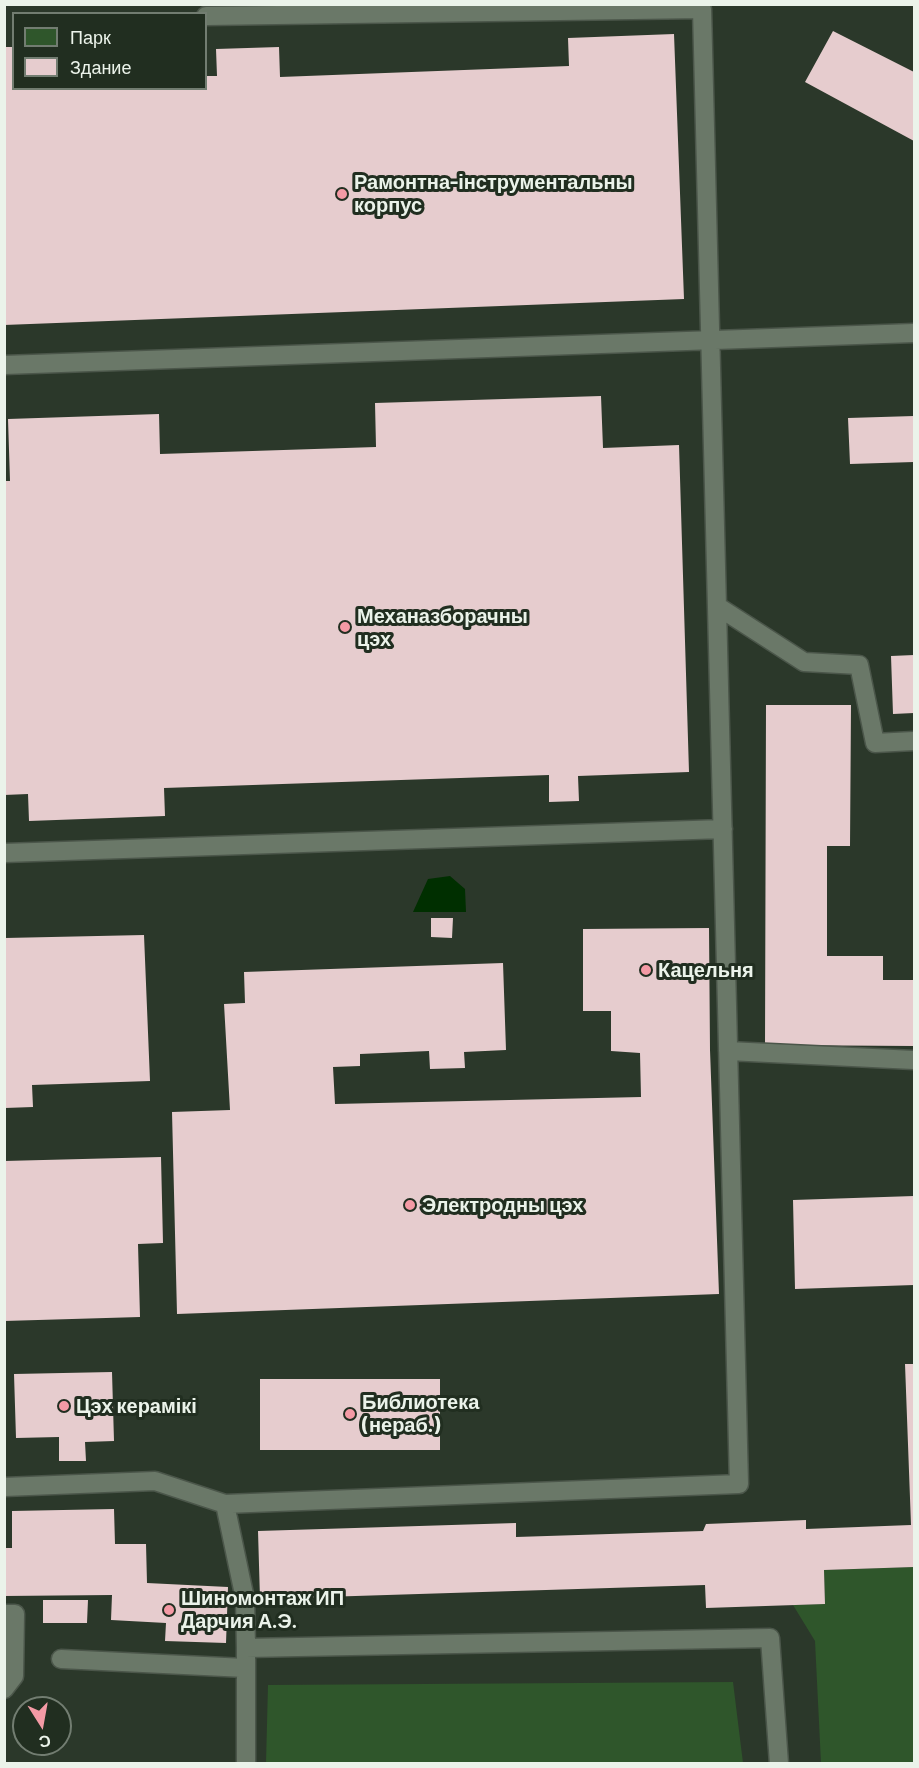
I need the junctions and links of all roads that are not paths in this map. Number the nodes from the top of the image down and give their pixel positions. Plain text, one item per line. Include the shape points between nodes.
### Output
1 (702, 7) edge
2 (207, 16) edge
3 (915, 333) edge
4 (711, 342) junction
5 (4, 365) edge
6 (717, 606) junction
7 (915, 741) edge
8 (723, 829) junction
9 (4, 853) edge
10 (728, 1050) junction
11 (915, 1060) edge
12 (4, 1486) edge
13 (225, 1504) junction
14 (4, 1614) edge
15 (246, 1648) junction
16 (61, 1659) dead end
17 (245, 1668) junction
18 (4, 1689) edge
19 (246, 1764) edge
20 (778, 1764) edge

1 - 2 lane
1 - 4 lane
3 - 4 lane
4 - 5 lane
4 - 6 lane
6 - 7 lane via 804,662 859,664 874,743
6 - 8 lane
8 - 9 lane
8 - 10 lane
10 - 11 lane
10 - 13 lane via 739,1484
12 - 13 lane via 155,1481
13 - 15 lane via 245,1599
14 - 18 lane via 15,1614 14,1676
15 - 17 lane
15 - 20 lane via 770,1638
16 - 17 lane
17 - 19 lane

